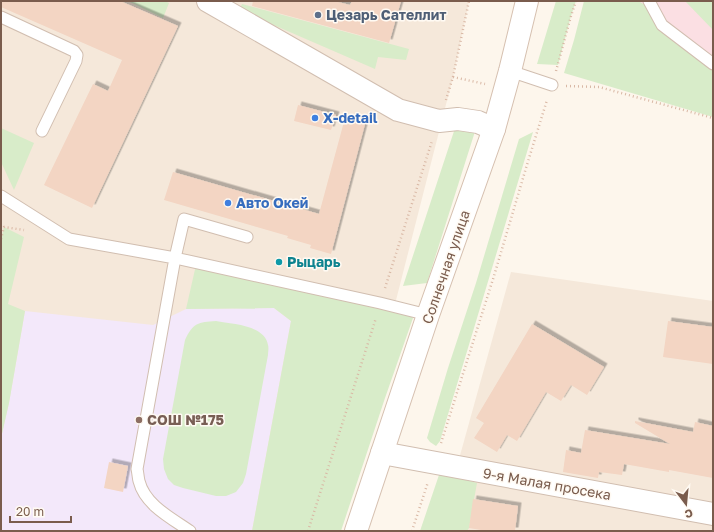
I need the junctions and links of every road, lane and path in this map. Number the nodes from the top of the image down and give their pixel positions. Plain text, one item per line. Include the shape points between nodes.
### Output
1 (469, 1) edge
2 (527, 1) edge
3 (576, 1) edge
4 (648, 1) edge
5 (215, 3) edge
6 (1, 17) edge
7 (713, 64) edge
8 (510, 71) junction
9 (552, 85) junction
10 (713, 118) edge
11 (439, 121) junction
12 (494, 129) junction
13 (42, 131) dead end
14 (1, 196) edge
15 (247, 237) dead end
16 (175, 258) junction
17 (380, 303) junction
18 (428, 315) junction
19 (382, 453) junction
20 (434, 463) junction
21 (713, 514) edge
22 (190, 531) edge
23 (308, 531) edge
24 (356, 531) edge
25 (412, 531) edge

1 - 11 path via 453,77
2 - 8 street, Солнечная улица
3 - 9 path
4 - 7 lane via 662,25
5 - 11 street via 398,110
6 - 13 lane via 74,51 77,55
8 - 9 lane
8 - 12 street, Солнечная улица
9 - 10 path via 599,87
9 - 20 path
11 - 12 street via 458,119 478,122
11 - 17 path
12 - 18 street, Солнечная улица
14 - 16 lane via 69,239
15 - 16 lane via 184,219
16 - 17 lane
16 - 22 lane via 137,469 139,482 154,505
17 - 18 lane
17 - 23 path
18 - 19 street, Солнечная улица
19 - 20 street, 9-я Малая просека
19 - 24 street, Солнечная улица
20 - 21 street, 9-я Малая просека
20 - 25 path

